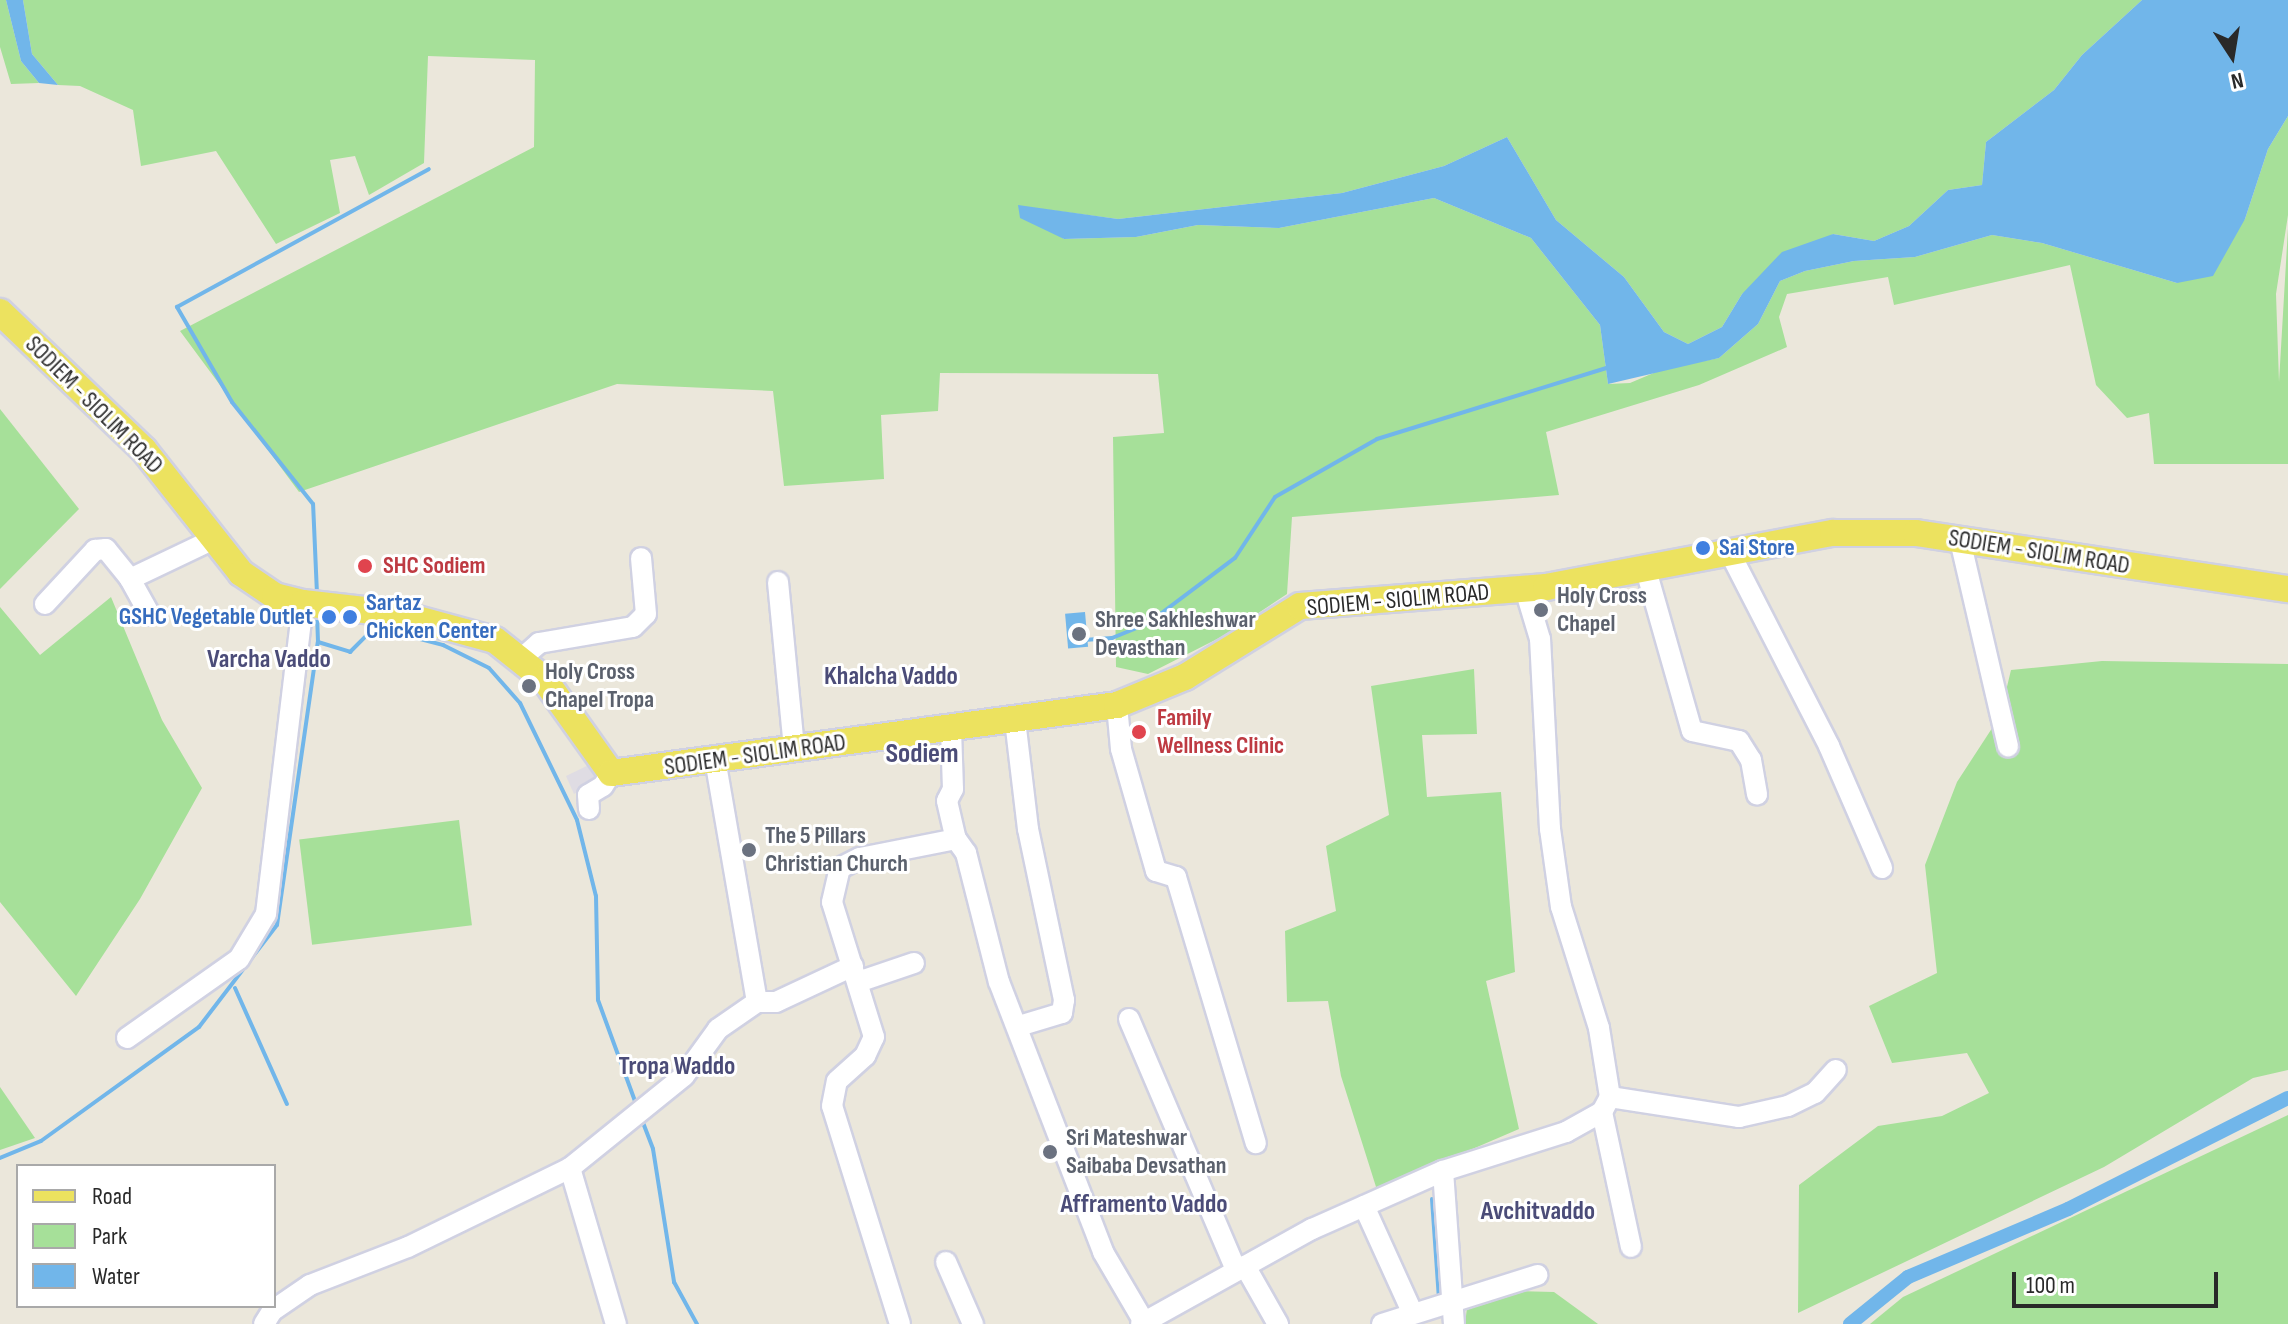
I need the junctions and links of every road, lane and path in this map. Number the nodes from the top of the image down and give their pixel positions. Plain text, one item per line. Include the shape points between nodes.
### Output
1 (0, 312) edge
2 (214, 539) junction
3 (1960, 540) junction
4 (1731, 555) junction
5 (641, 558) dead end
6 (1646, 570) junction
7 (130, 579) junction
8 (778, 582) dead end
9 (1525, 589) junction
10 (2288, 589) edge
11 (45, 604) dead end
12 (312, 604) junction
13 (150, 615) dead end
14 (522, 658) junction
15 (1117, 705) junction
16 (1015, 720) junction
17 (951, 729) junction
18 (2008, 746) dead end
19 (794, 748) junction
20 (715, 759) junction
21 (611, 773) junction
22 (1757, 794) dead end
23 (589, 809) dead end
24 (956, 839) junction
25 (1882, 868) dead end
26 (914, 963) dead end
27 (855, 974) junction
28 (757, 1002) junction
29 (1129, 1019) dead end
30 (1019, 1026) junction
31 (127, 1038) dead end
32 (1836, 1070) dead end
33 (1606, 1104) junction
34 (1256, 1143) dead end
35 (570, 1168) junction
36 (1443, 1171) junction
37 (1364, 1206) junction
38 (1631, 1247) dead end
39 (946, 1262) dead end
40 (1240, 1268) junction
41 (1537, 1275) dead end
42 (1452, 1298) junction
43 (1412, 1312) junction
44 (1143, 1323) edge
45 (264, 1324) edge
46 (616, 1324) edge
47 (900, 1324) edge
48 (973, 1324) edge
49 (1278, 1324) edge
50 (1382, 1324) edge
51 (1454, 1324) edge

1 - 2 main road, SODIEM - SIOLIM ROAD via 144,450
2 - 7 street
2 - 12 main road, SODIEM - SIOLIM ROAD via 241,573 275,596
3 - 4 main road, SODIEM - SIOLIM ROAD via 1916,533 1833,533
3 - 10 main road, SODIEM - SIOLIM ROAD
3 - 18 street
4 - 6 main road, SODIEM - SIOLIM ROAD
4 - 25 street via 1829,746
5 - 14 street via 646,614 633,627 539,643
6 - 9 main road, SODIEM - SIOLIM ROAD
6 - 22 street via 1692,731 1739,741 1751,760
7 - 11 street via 106,549 95,550
7 - 13 street
8 - 19 street
9 - 15 main road, SODIEM - SIOLIM ROAD via 1300,606 1185,677
9 - 33 street via 1540,639 1543,752 1561,907 1599,1028
12 - 14 main road, SODIEM - SIOLIM ROAD via 465,628
12 - 31 street via 266,914 239,959
14 - 21 main road, SODIEM - SIOLIM ROAD via 544,679
15 - 16 main road, SODIEM - SIOLIM ROAD
15 - 34 street via 1121,749 1156,871 1176,877
16 - 17 main road, SODIEM - SIOLIM ROAD
16 - 30 street via 1028,829 1064,1000 1062,1013
17 - 19 main road, SODIEM - SIOLIM ROAD
17 - 24 street via 953,789 947,801
19 - 20 main road, SODIEM - SIOLIM ROAD
20 - 21 main road, SODIEM - SIOLIM ROAD
20 - 28 street
21 - 23 street via 588,795
24 - 27 street via 860,858 840,868 832,902
24 - 30 street via 966,853 986,939
26 - 27 street
27 - 28 street via 776,1002
27 - 47 street via 874,1037 865,1056 837,1081 832,1106
28 - 35 street via 718,1029 684,1076
29 - 40 street
30 - 44 street via 1103,1252
32 - 33 street via 1815,1093 1788,1106 1739,1117
33 - 36 street via 1566,1132
33 - 38 street
35 - 45 street via 408,1247 310,1285 272,1311
35 - 46 street
36 - 37 street
36 - 42 street
37 - 40 street
37 - 43 street
39 - 48 street
40 - 44 street
40 - 49 street
41 - 42 street
42 - 43 street
42 - 51 street
43 - 50 street

